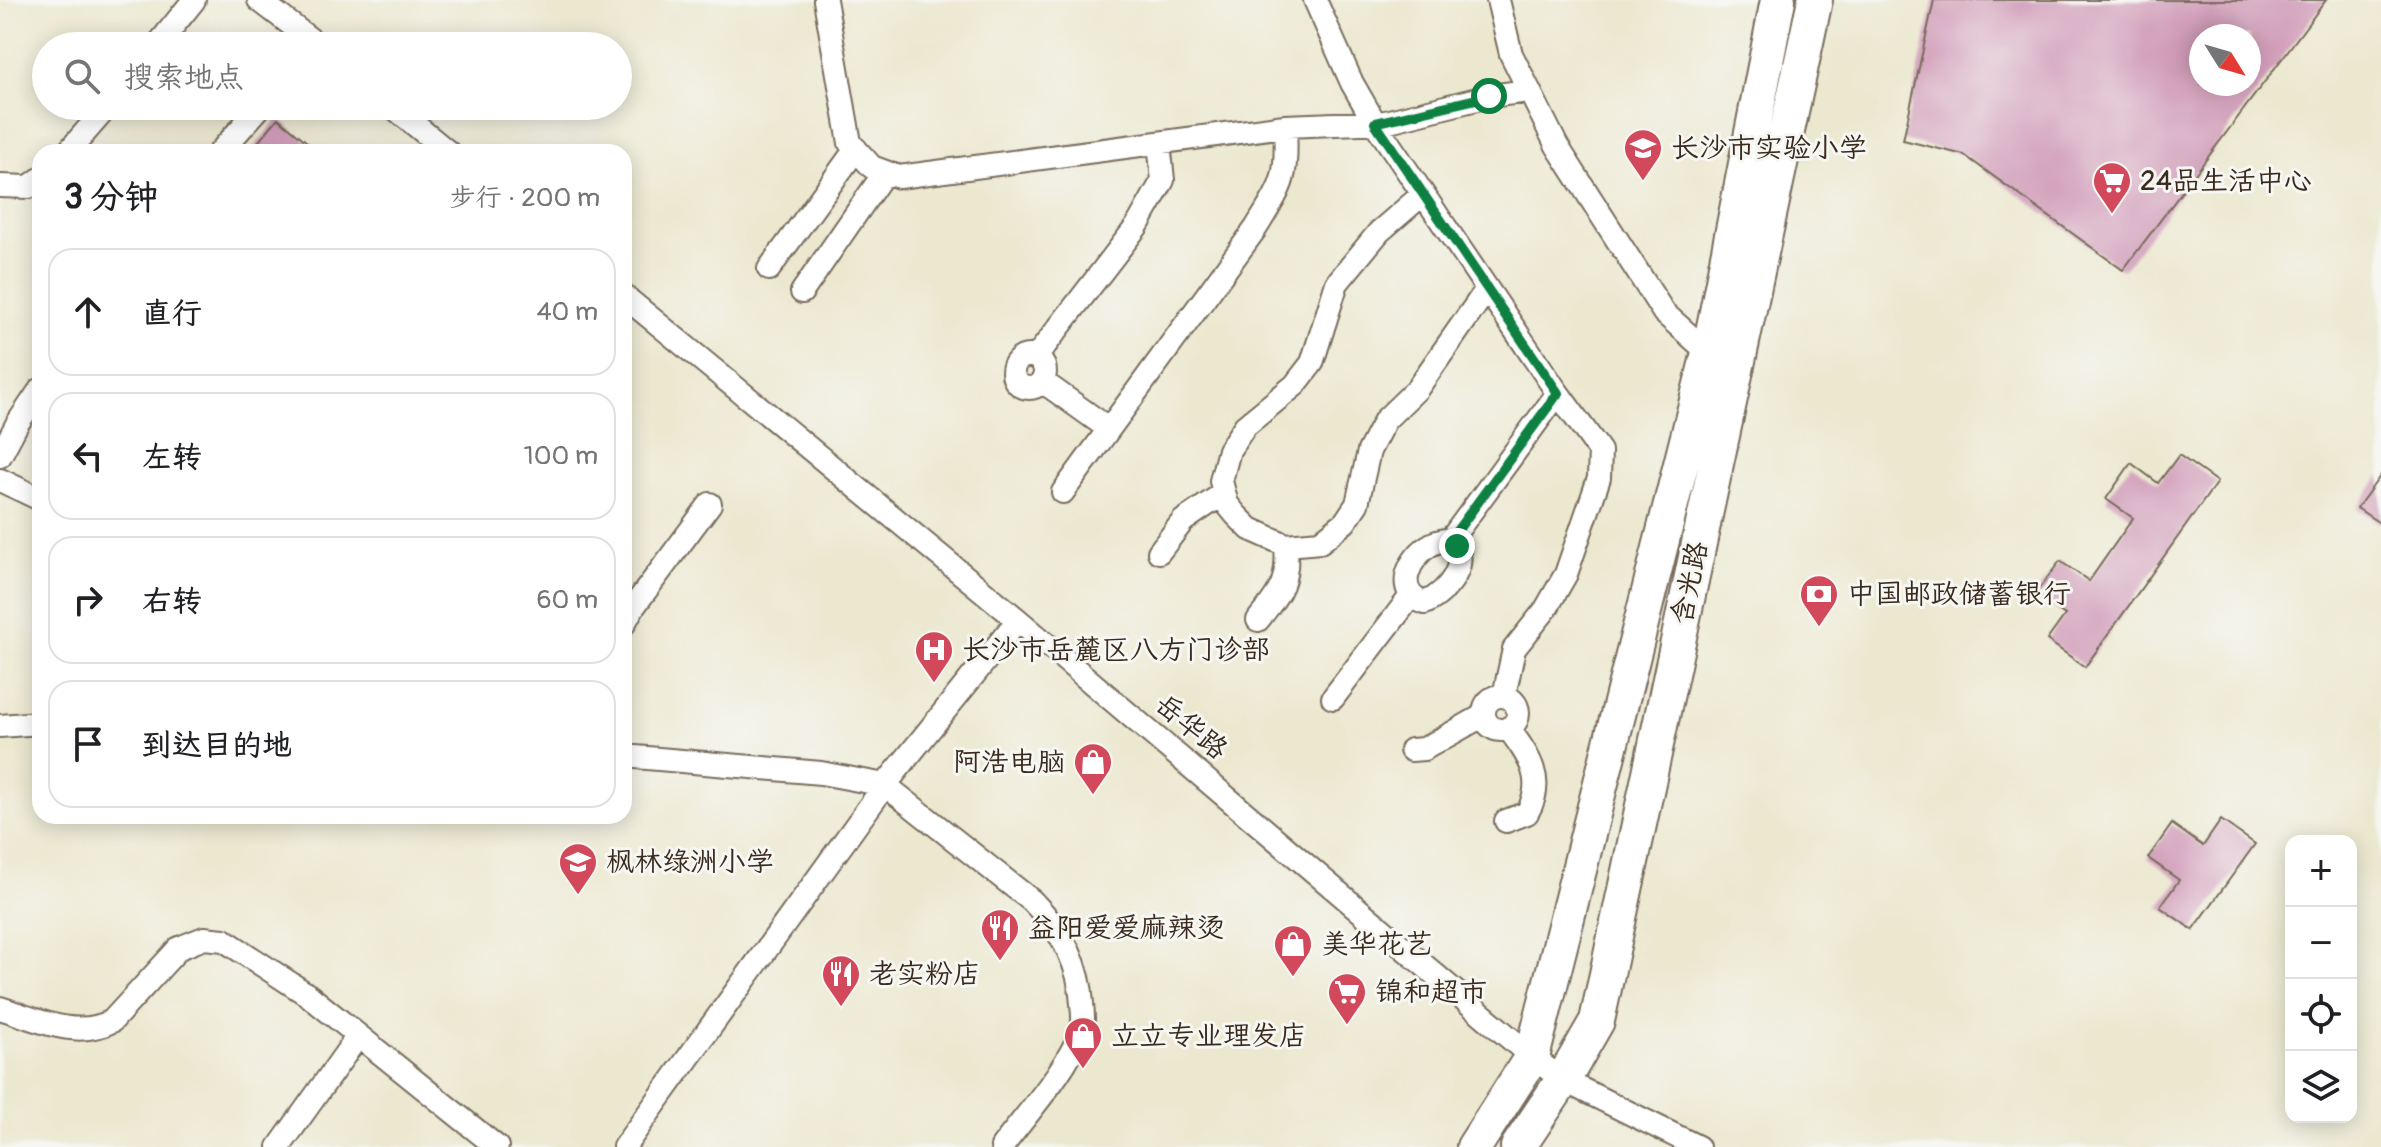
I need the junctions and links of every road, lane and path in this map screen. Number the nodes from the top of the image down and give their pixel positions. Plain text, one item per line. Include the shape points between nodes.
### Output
1 (194, 0) edge
2 (259, 0) edge
3 (825, 0) edge
4 (1315, 0) edge
5 (1498, 0) edge
6 (1778, 0) edge
7 (1815, 0) edge
8 (168, 32) edge
9 (300, 32) edge
10 (1529, 91) junction
11 (96, 120) edge
12 (249, 120) edge
13 (409, 120) edge
14 (1375, 123) junction
15 (1285, 126) junction
16 (1159, 143) junction
17 (75, 144) edge
18 (227, 144) edge
19 (438, 144) edge
20 (856, 149) junction
21 (885, 172) junction
22 (32, 185) edge
23 (0, 186) edge
24 (1423, 194) junction
25 (769, 269) dead end
26 (1487, 289) junction
27 (802, 292) dead end
28 (632, 303) edge
29 (1709, 353) junction
30 (1558, 393) junction
31 (32, 402) edge
32 (1109, 429) junction
33 (0, 456) edge
34 (0, 480) edge
35 (1063, 492) dead end
36 (1224, 493) junction
37 (32, 495) edge
38 (710, 504) dead end
39 (1451, 539) junction
40 (1286, 545) junction
41 (1159, 552) dead end
42 (1411, 596) junction
43 (632, 606) edge
44 (1018, 620) junction
45 (1258, 620) dead end
46 (1504, 696) junction
47 (1333, 698) dead end
48 (1484, 715) junction
49 (32, 724) edge
50 (0, 726) edge
51 (1508, 728) junction
52 (1411, 750) dead end
53 (632, 757) edge
54 (885, 785) junction
55 (1506, 821) dead end
56 (0, 1008) edge
57 (358, 1036) junction
58 (1532, 1057) junction
59 (1563, 1080) junction
60 (634, 1144) edge
61 (279, 1147) edge
62 (497, 1147) edge
63 (1002, 1147) edge
64 (1474, 1147) edge
65 (1518, 1147) edge
66 (1698, 1147) edge

1 - 8 street
2 - 9 street
3 - 20 street via 850,143
4 - 14 street
5 - 10 street via 1511,54
6 - 29 main road, 含光路
7 - 59 main road, 含光路 via 1597,1021
10 - 14 street
10 - 29 street via 1557,146 1664,313
11 - 17 street
12 - 18 street
13 - 19 street
14 - 15 street
14 - 24 street
15 - 16 street
15 - 32 street via 1287,168 1281,187
16 - 21 street via 899,177
16 - 32 street via 1163,180 1137,226 1036,357 1021,358 1012,371 1019,386 1028,389 1042,381
20 - 21 street via 872,167
20 - 25 street
21 - 27 street
22 - 23 street
24 - 26 street
24 - 36 street via 1379,232 1337,283 1312,363 1295,385 1245,426 1229,450 1221,481
26 - 30 street
26 - 40 street via 1417,389 1385,420 1369,451 1357,504 1345,522 1320,542
28 - 44 street, 岳华路
29 - 58 main road, 含光路
30 - 39 street
30 - 46 street via 1600,451 1599,478 1566,574 1514,649
31 - 33 street
32 - 35 street
34 - 37 street
36 - 40 street via 1227,504 1250,529
36 - 41 street via 1183,521
38 - 43 street
39 - 42 street via 1433,542 1419,554 1407,574
39 - 42 street via 1460,558 1442,595 1425,603
40 - 45 street via 1288,568 1281,592
42 - 47 street
44 - 54 street
44 - 58 street, 岳华路
46 - 48 street via 1493,697
46 - 51 street via 1518,710
48 - 51 street via 1498,730
48 - 52 street via 1424,749
49 - 50 street
51 - 55 street via 1527,755 1536,796 1527,813
53 - 54 street via 821,773
54 - 60 street
54 - 63 street via 1032,901 1052,921 1077,968 1083,1025 1071,1054
56 - 57 street via 66,1028 100,1027 112,1021 179,948 204,938 224,940 308,995
57 - 61 street
57 - 62 street
58 - 59 street, 岳华路
58 - 64 main road, 含光路
59 - 65 main road, 含光路
59 - 66 street, 岳华路

